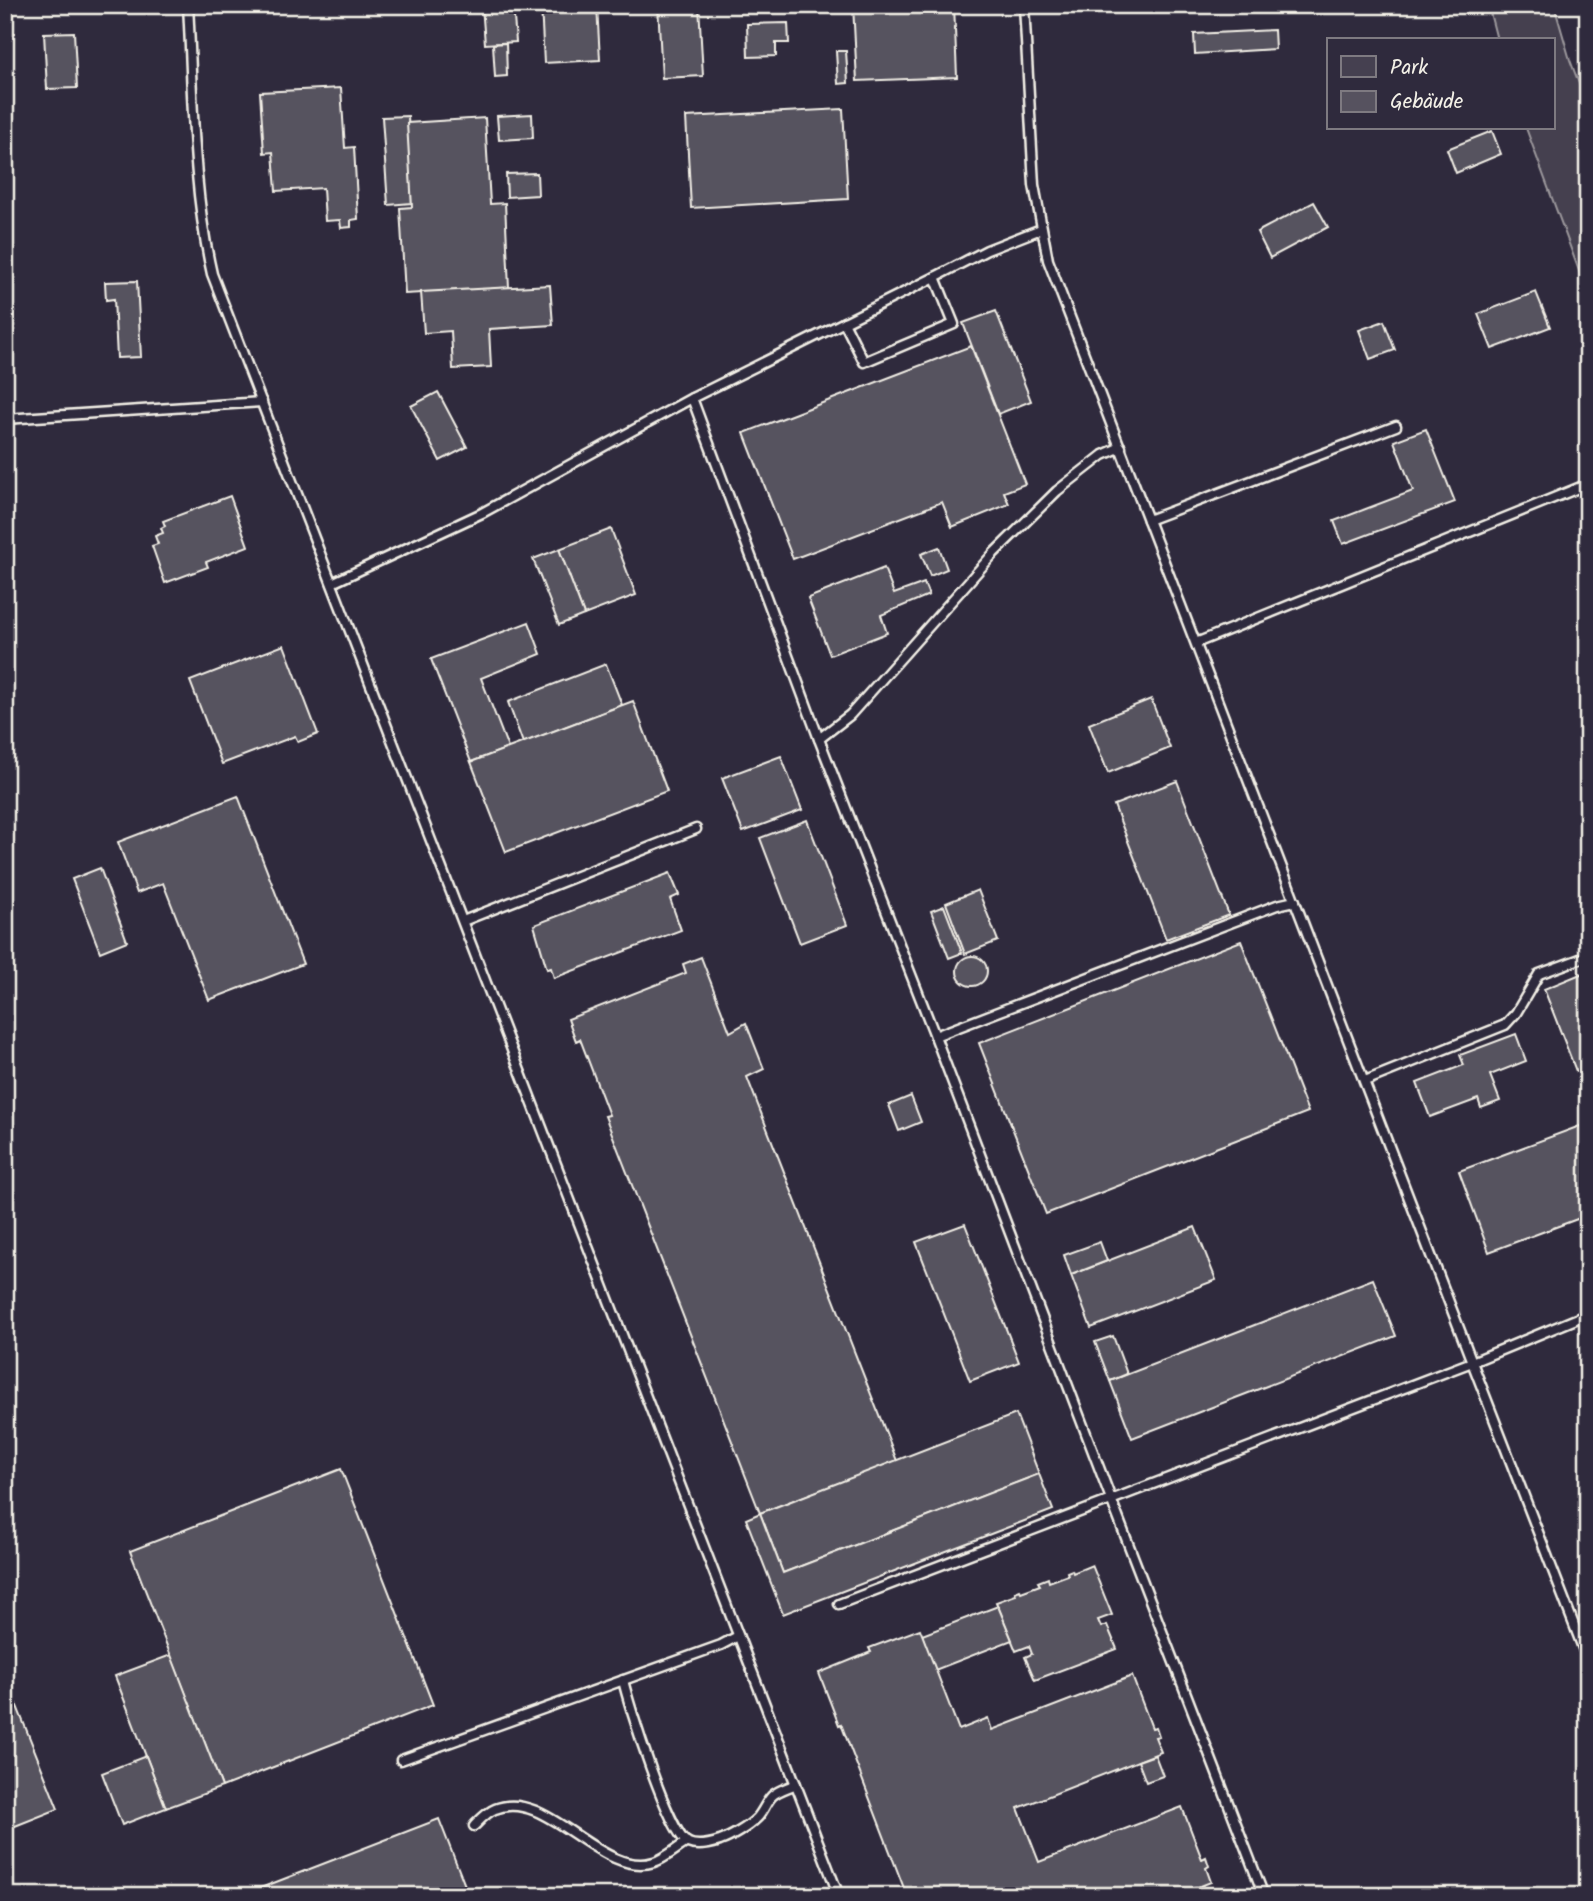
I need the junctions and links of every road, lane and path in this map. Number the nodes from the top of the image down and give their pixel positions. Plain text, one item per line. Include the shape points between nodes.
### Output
1 (188, 5) edge
2 (1024, 5) edge
3 (1041, 229) junction
4 (935, 277) junction
5 (844, 322) junction
6 (692, 398) junction
7 (262, 402) junction
8 (5, 419) edge
9 (1396, 426) dead end
10 (1121, 447) junction
11 (1588, 484) edge
12 (1148, 520) junction
13 (332, 583) junction
14 (1196, 643) junction
15 (819, 739) junction
16 (696, 829) dead end
17 (1295, 901) junction
18 (463, 921) junction
19 (1588, 956) edge
20 (935, 1036) junction
21 (1365, 1081) junction
22 (1588, 1314) edge
23 (1472, 1362) junction
24 (1111, 1499) junction
25 (839, 1604) dead end
26 (738, 1636) junction
27 (1588, 1661) edge
28 (623, 1680) junction
29 (401, 1760) dead end
30 (796, 1784) junction
31 (474, 1826) dead end
32 (687, 1842) junction
33 (839, 1896) edge
34 (1264, 1896) edge

1 - 7 lane via 205,242 212,274
2 - 3 lane via 1034,185
3 - 4 lane
3 - 10 lane via 1048,260
4 - 5 lane
4 - 5 lane via 954,324 864,362
5 - 6 lane
6 - 13 lane via 482,513
6 - 15 lane
7 - 8 lane
7 - 13 lane
9 - 12 lane
10 - 12 lane
10 - 15 lane via 1103,455 1058,491 976,572 850,715
11 - 14 lane
12 - 14 lane
13 - 18 lane
14 - 17 lane
15 - 20 lane
16 - 18 lane
17 - 20 lane
17 - 21 lane
18 - 26 lane
19 - 21 lane via 1539,974 1505,1026
20 - 24 lane
21 - 23 lane
22 - 23 lane
23 - 24 lane
23 - 27 lane
24 - 25 lane
24 - 34 lane
26 - 28 lane
26 - 30 lane
28 - 29 lane
28 - 32 lane via 664,1802 677,1832
30 - 32 lane via 770,1797 756,1819 721,1841
30 - 33 lane
31 - 32 lane via 493,1809 513,1805 541,1813 631,1863 654,1863

